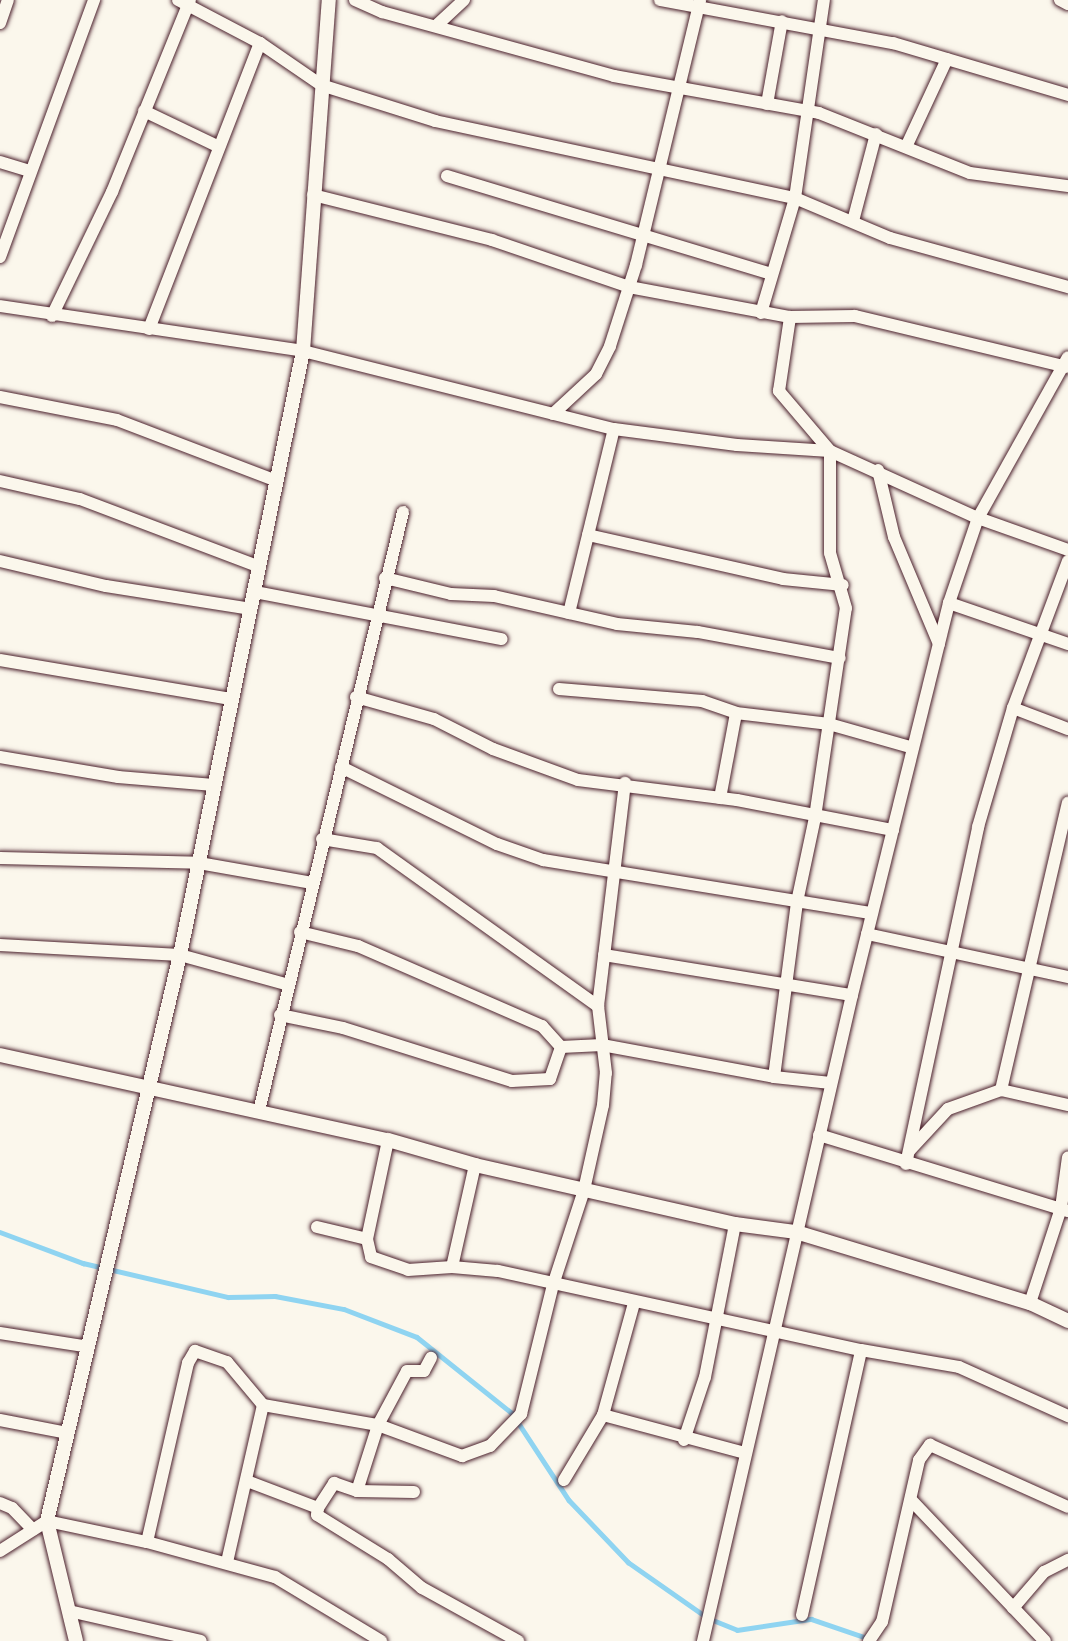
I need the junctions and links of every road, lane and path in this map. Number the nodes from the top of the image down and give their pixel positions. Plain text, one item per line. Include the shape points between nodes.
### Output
1 (8, 0) edge
2 (94, 0) edge
3 (329, 0) edge
4 (355, 0) edge
5 (464, 0) edge
6 (660, 0) edge
7 (824, 0) edge
8 (1060, 0) edge
9 (186, 2) edge
10 (699, 3) edge
11 (1068, 4) edge
12 (782, 20) junction
13 (0, 23) edge
14 (438, 25) junction
15 (819, 29) junction
16 (260, 43) junction
17 (947, 59) junction
18 (321, 85) junction
19 (679, 89) junction
20 (1068, 94) edge
21 (767, 104) junction
22 (144, 111) junction
23 (808, 111) junction
24 (876, 134) junction
25 (219, 147) junction
26 (906, 147) junction
27 (0, 162) edge
28 (660, 170) junction
29 (30, 171) junction
30 (447, 176) dead end
31 (1068, 186) edge
32 (313, 195) junction
33 (795, 198) junction
34 (853, 220) junction
35 (643, 236) junction
36 (0, 257) edge
37 (772, 274) junction
38 (629, 287) junction
39 (1068, 287) edge
40 (0, 306) edge
41 (761, 313) junction
42 (52, 316) junction
43 (790, 317) junction
44 (149, 329) junction
45 (303, 351) junction
46 (1066, 364) edge
47 (0, 397) edge
48 (553, 414) junction
49 (614, 429) junction
50 (830, 451) junction
51 (878, 470) junction
52 (0, 481) edge
53 (277, 481) junction
54 (403, 512) dead end
55 (978, 518) junction
56 (588, 536) junction
57 (1068, 551) edge
58 (0, 561) edge
59 (1068, 561) edge
60 (260, 567) junction
61 (385, 578) junction
62 (843, 585) junction
63 (255, 592) junction
64 (949, 603) junction
65 (251, 609) junction
66 (569, 612) junction
67 (375, 616) junction
68 (1044, 635) junction
69 (502, 639) dead end
70 (1068, 644) edge
71 (940, 645) junction
72 (840, 658) junction
73 (0, 660) edge
74 (559, 689) dead end
75 (356, 697) junction
76 (231, 699) junction
77 (1013, 708) junction
78 (736, 713) junction
79 (829, 724) junction
80 (1068, 729) edge
81 (913, 748) junction
82 (0, 757) edge
83 (341, 767) junction
84 (625, 783) junction
85 (214, 785) junction
86 (720, 797) junction
87 (1068, 803) edge
88 (815, 817) junction
89 (893, 830) junction
90 (322, 839) junction
91 (0, 858) edge
92 (199, 863) junction
93 (614, 869) junction
94 (312, 883) junction
95 (797, 902) junction
96 (872, 913) junction
97 (300, 932) junction
98 (867, 934) junction
99 (0, 945) edge
100 (948, 952) junction
101 (180, 955) junction
102 (604, 955) junction
103 (1026, 968) junction
104 (1068, 977) edge
105 (788, 984) junction
106 (289, 985) junction
107 (852, 995) junction
108 (598, 1006) junction
109 (280, 1015) junction
110 (602, 1045) junction
111 (561, 1047) junction
112 (0, 1055) edge
113 (774, 1077) junction
114 (831, 1083) junction
115 (149, 1086) junction
116 (1001, 1090) junction
117 (1068, 1105) edge
118 (259, 1111) junction
119 (819, 1135) junction
120 (388, 1140) junction
121 (1068, 1157) edge
122 (908, 1158) junction
123 (475, 1165) junction
124 (584, 1190) junction
125 (1065, 1210) edge
126 (734, 1224) junction
127 (317, 1227) dead end
128 (796, 1232) junction
129 (367, 1239) junction
130 (452, 1267) junction
131 (553, 1285) junction
132 (634, 1303) junction
133 (1030, 1303) junction
134 (717, 1317) junction
135 (1068, 1321) edge
136 (779, 1329) junction
137 (0, 1333) edge
138 (89, 1347) junction
139 (861, 1350) junction
140 (431, 1358) dead end
141 (263, 1405) junction
142 (603, 1415) junction
143 (1068, 1416) edge
144 (0, 1420) edge
145 (378, 1425) junction
146 (67, 1433) junction
147 (684, 1440) junction
148 (745, 1453) junction
149 (564, 1480) dead end
150 (247, 1481) junction
151 (357, 1491) junction
152 (414, 1492) dead end
153 (912, 1501) junction
154 (0, 1503) edge
155 (1068, 1507) edge
156 (318, 1508) junction
157 (47, 1521) junction
158 (33, 1530) junction
159 (147, 1542) junction
160 (0, 1551) edge
161 (1068, 1560) edge
162 (227, 1562) junction
163 (1013, 1608) junction
164 (69, 1611) junction
165 (802, 1615) dead end
166 (76, 1641) edge
167 (201, 1641) edge
168 (382, 1641) edge
169 (517, 1641) edge
170 (704, 1641) edge
171 (869, 1641) edge
172 (1045, 1641) edge

1 - 13 street
2 - 29 street
3 - 18 street
4 - 14 street
5 - 14 street
6 - 10 street
7 - 15 street
8 - 11 street
9 - 16 street
9 - 22 street
10 - 12 street
10 - 19 street
12 - 15 street
12 - 21 street
14 - 19 street via 587,69
15 - 17 street
15 - 23 street
16 - 18 street
16 - 25 street
17 - 20 street
17 - 26 street
18 - 28 street via 435,121
18 - 32 street
19 - 21 street
19 - 28 street
21 - 23 street
22 - 25 street
22 - 42 street via 112,192
23 - 24 street
23 - 33 street
24 - 26 street
24 - 34 street
25 - 44 street
26 - 31 street via 970,173
27 - 29 street
28 - 33 street
28 - 35 street
29 - 36 street
30 - 35 street
32 - 38 street via 492,240
32 - 45 street
33 - 34 street
33 - 37 street
34 - 39 street via 922,248
35 - 37 street
35 - 38 street
37 - 41 street
38 - 41 street
38 - 48 street via 602,365
40 - 42 street
41 - 43 street
42 - 44 street
43 - 46 street via 855,316
43 - 50 street via 779,391
44 - 45 street
45 - 48 street
45 - 53 street
46 - 55 street
47 - 53 street via 117,420
48 - 49 street
49 - 50 street
49 - 56 street
50 - 51 street
50 - 62 street via 830,553
51 - 55 street
51 - 71 street via 894,537
52 - 60 street via 80,499
53 - 60 street
54 - 61 street
55 - 57 street
55 - 64 street
56 - 62 street via 783,579
56 - 66 street
58 - 65 street via 106,586
59 - 68 street
60 - 63 street
61 - 66 street
61 - 67 street
62 - 72 street via 846,621
63 - 65 street
63 - 67 street
64 - 68 street
64 - 71 street
65 - 76 street
66 - 72 street via 617,624 698,632
67 - 69 street
67 - 75 street
68 - 70 street
68 - 77 street
71 - 81 street
72 - 79 street
73 - 76 street
74 - 78 street via 702,701
75 - 83 street
75 - 84 street via 434,719 493,749 578,780
76 - 85 street
77 - 80 street
77 - 100 street
78 - 79 street
78 - 86 street
79 - 81 street
79 - 88 street
81 - 89 street
82 - 85 street via 118,777
83 - 90 street
83 - 93 street via 516,851 543,860
84 - 86 street
84 - 93 street
85 - 92 street
86 - 88 street
87 - 103 street
88 - 89 street
88 - 95 street
89 - 96 street
90 - 94 street
90 - 108 street via 377,848
91 - 92 street
92 - 94 street
92 - 101 street
93 - 95 street
93 - 102 street
94 - 97 street
95 - 96 street
95 - 105 street
96 - 98 street
97 - 106 street
97 - 111 street via 358,946 542,1026
98 - 100 street
98 - 107 street
99 - 101 street
100 - 103 street
100 - 122 street
101 - 106 street
101 - 115 street
102 - 105 street
102 - 108 street
103 - 104 street
103 - 116 street
105 - 107 street
105 - 113 street
106 - 109 street
107 - 114 street
108 - 110 street
109 - 111 street via 343,1028 512,1081 550,1079
109 - 118 street
110 - 111 street
110 - 113 street
110 - 124 street via 603,1105
112 - 115 street
113 - 114 street
114 - 119 street
115 - 118 street
115 - 138 street
116 - 117 street
116 - 122 street via 948,1109
118 - 120 street
119 - 122 street
119 - 128 street
120 - 123 street
120 - 129 street
121 - 125 street
122 - 125 street
123 - 124 street
123 - 130 street
124 - 126 street
124 - 131 street
125 - 133 street
126 - 128 street
126 - 134 street
127 - 129 street
128 - 133 street
128 - 136 street
129 - 130 street via 371,1257 408,1270
130 - 131 street via 498,1271
131 - 132 street
131 - 145 street via 521,1414 490,1446 462,1456
132 - 134 street
132 - 142 street
133 - 135 street
134 - 136 street
134 - 147 street via 705,1377
136 - 139 street
136 - 148 street
137 - 138 street
138 - 146 street
139 - 143 street via 959,1367
139 - 165 street
140 - 145 street via 424,1371 407,1371
141 - 145 street
141 - 150 street
141 - 159 street via 226,1362 203,1351 190,1355
142 - 147 street
142 - 149 street
144 - 146 street
145 - 151 street
146 - 157 street
147 - 148 street
148 - 170 street
150 - 156 street
150 - 162 street
151 - 152 street
151 - 156 street via 334,1483
153 - 155 street via 919,1460 930,1446
153 - 163 street
153 - 171 street via 882,1622
154 - 158 street via 12,1508
156 - 169 street via 317,1515 388,1559 422,1588
157 - 158 street
157 - 159 street
157 - 164 street
158 - 160 street
159 - 162 street
161 - 163 street via 1044,1572
162 - 168 street via 275,1577
163 - 172 street
164 - 166 street
164 - 167 street

